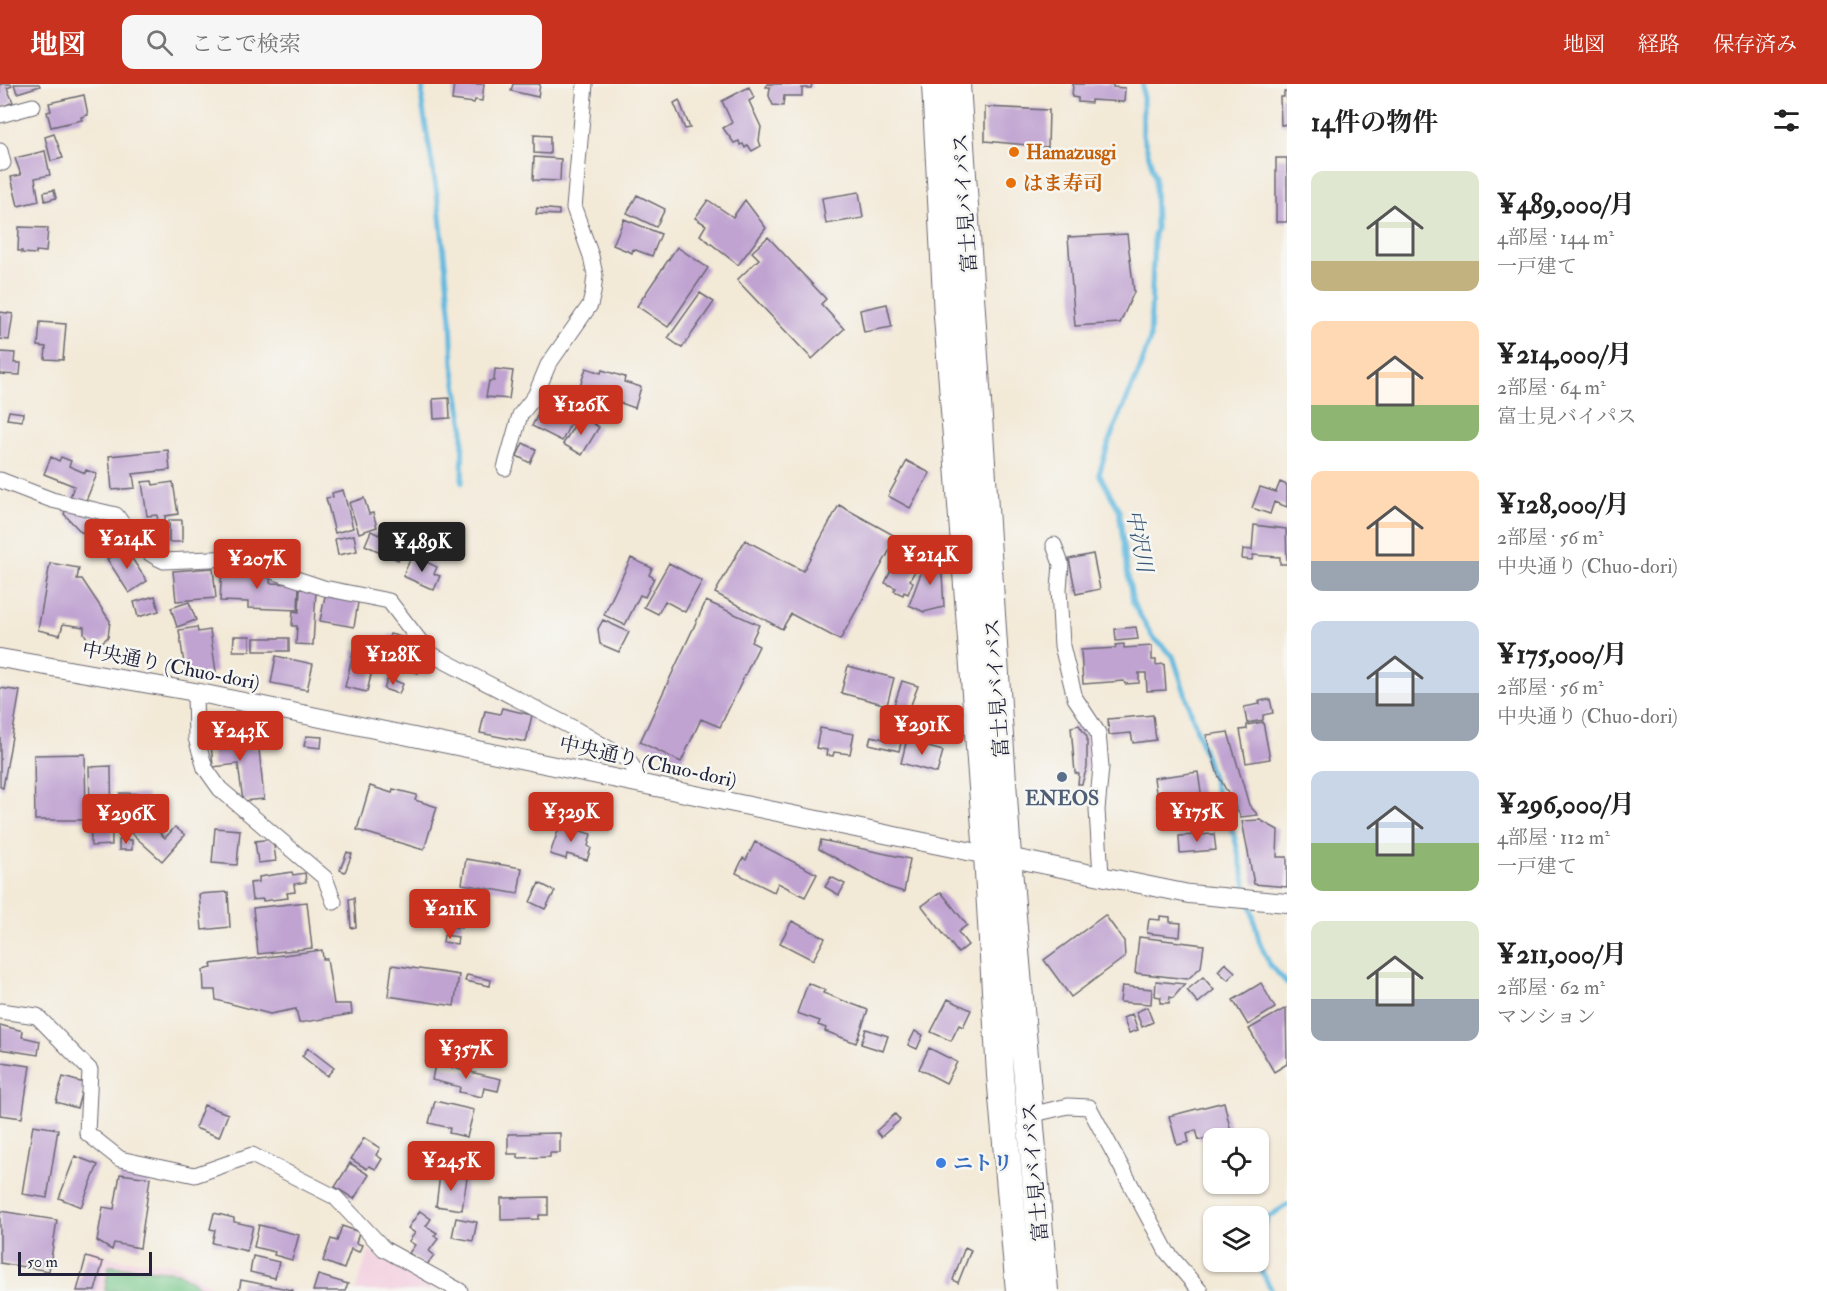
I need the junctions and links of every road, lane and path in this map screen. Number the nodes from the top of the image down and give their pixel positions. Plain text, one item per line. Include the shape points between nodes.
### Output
1 (585, 84) edge
2 (935, 84) edge
3 (957, 84) edge
4 (33, 106) dead end
5 (0, 115) edge
6 (505, 468) dead end
7 (0, 480) edge
8 (1054, 545) dead end
9 (0, 658) edge
10 (195, 692) junction
11 (638, 783) junction
12 (998, 856) junction
13 (1101, 876) junction
14 (334, 902) dead end
15 (1287, 903) edge
16 (0, 1011) edge
17 (1030, 1115) junction
18 (460, 1291) edge
19 (1019, 1291) edge
20 (1045, 1291) edge
21 (1200, 1291) edge

1 - 6 street via 574,208 591,255 593,293 590,305 548,365 535,396 519,415
2 - 12 highway, 富士見バイパス via 947,316
3 - 12 highway, 富士見バイパス
4 - 5 street
7 - 11 street via 52,500 116,515 133,540 164,561 233,558 324,588 389,602 429,653 628,760
8 - 13 street via 1061,564 1062,646 1075,698 1098,733 1101,767 1096,810
9 - 10 street, 中央通り (Chuo-dori)
10 - 11 street, 中央通り (Chuo-dori)
10 - 14 street via 196,738 205,768 220,789 325,878
11 - 12 street, 中央通り (Chuo-dori)
12 - 13 street, 中央通り (Chuo-dori)
12 - 17 highway, 富士見バイパス
12 - 19 highway, 富士見バイパス via 1000,1075
13 - 15 street, 中央通り (Chuo-dori) via 1189,894
16 - 18 street via 37,1016 90,1070 87,1133 120,1159 195,1175 252,1155 335,1197 384,1249
17 - 20 highway, 富士見バイパス
17 - 21 street via 1068,1106 1089,1107 1167,1252

